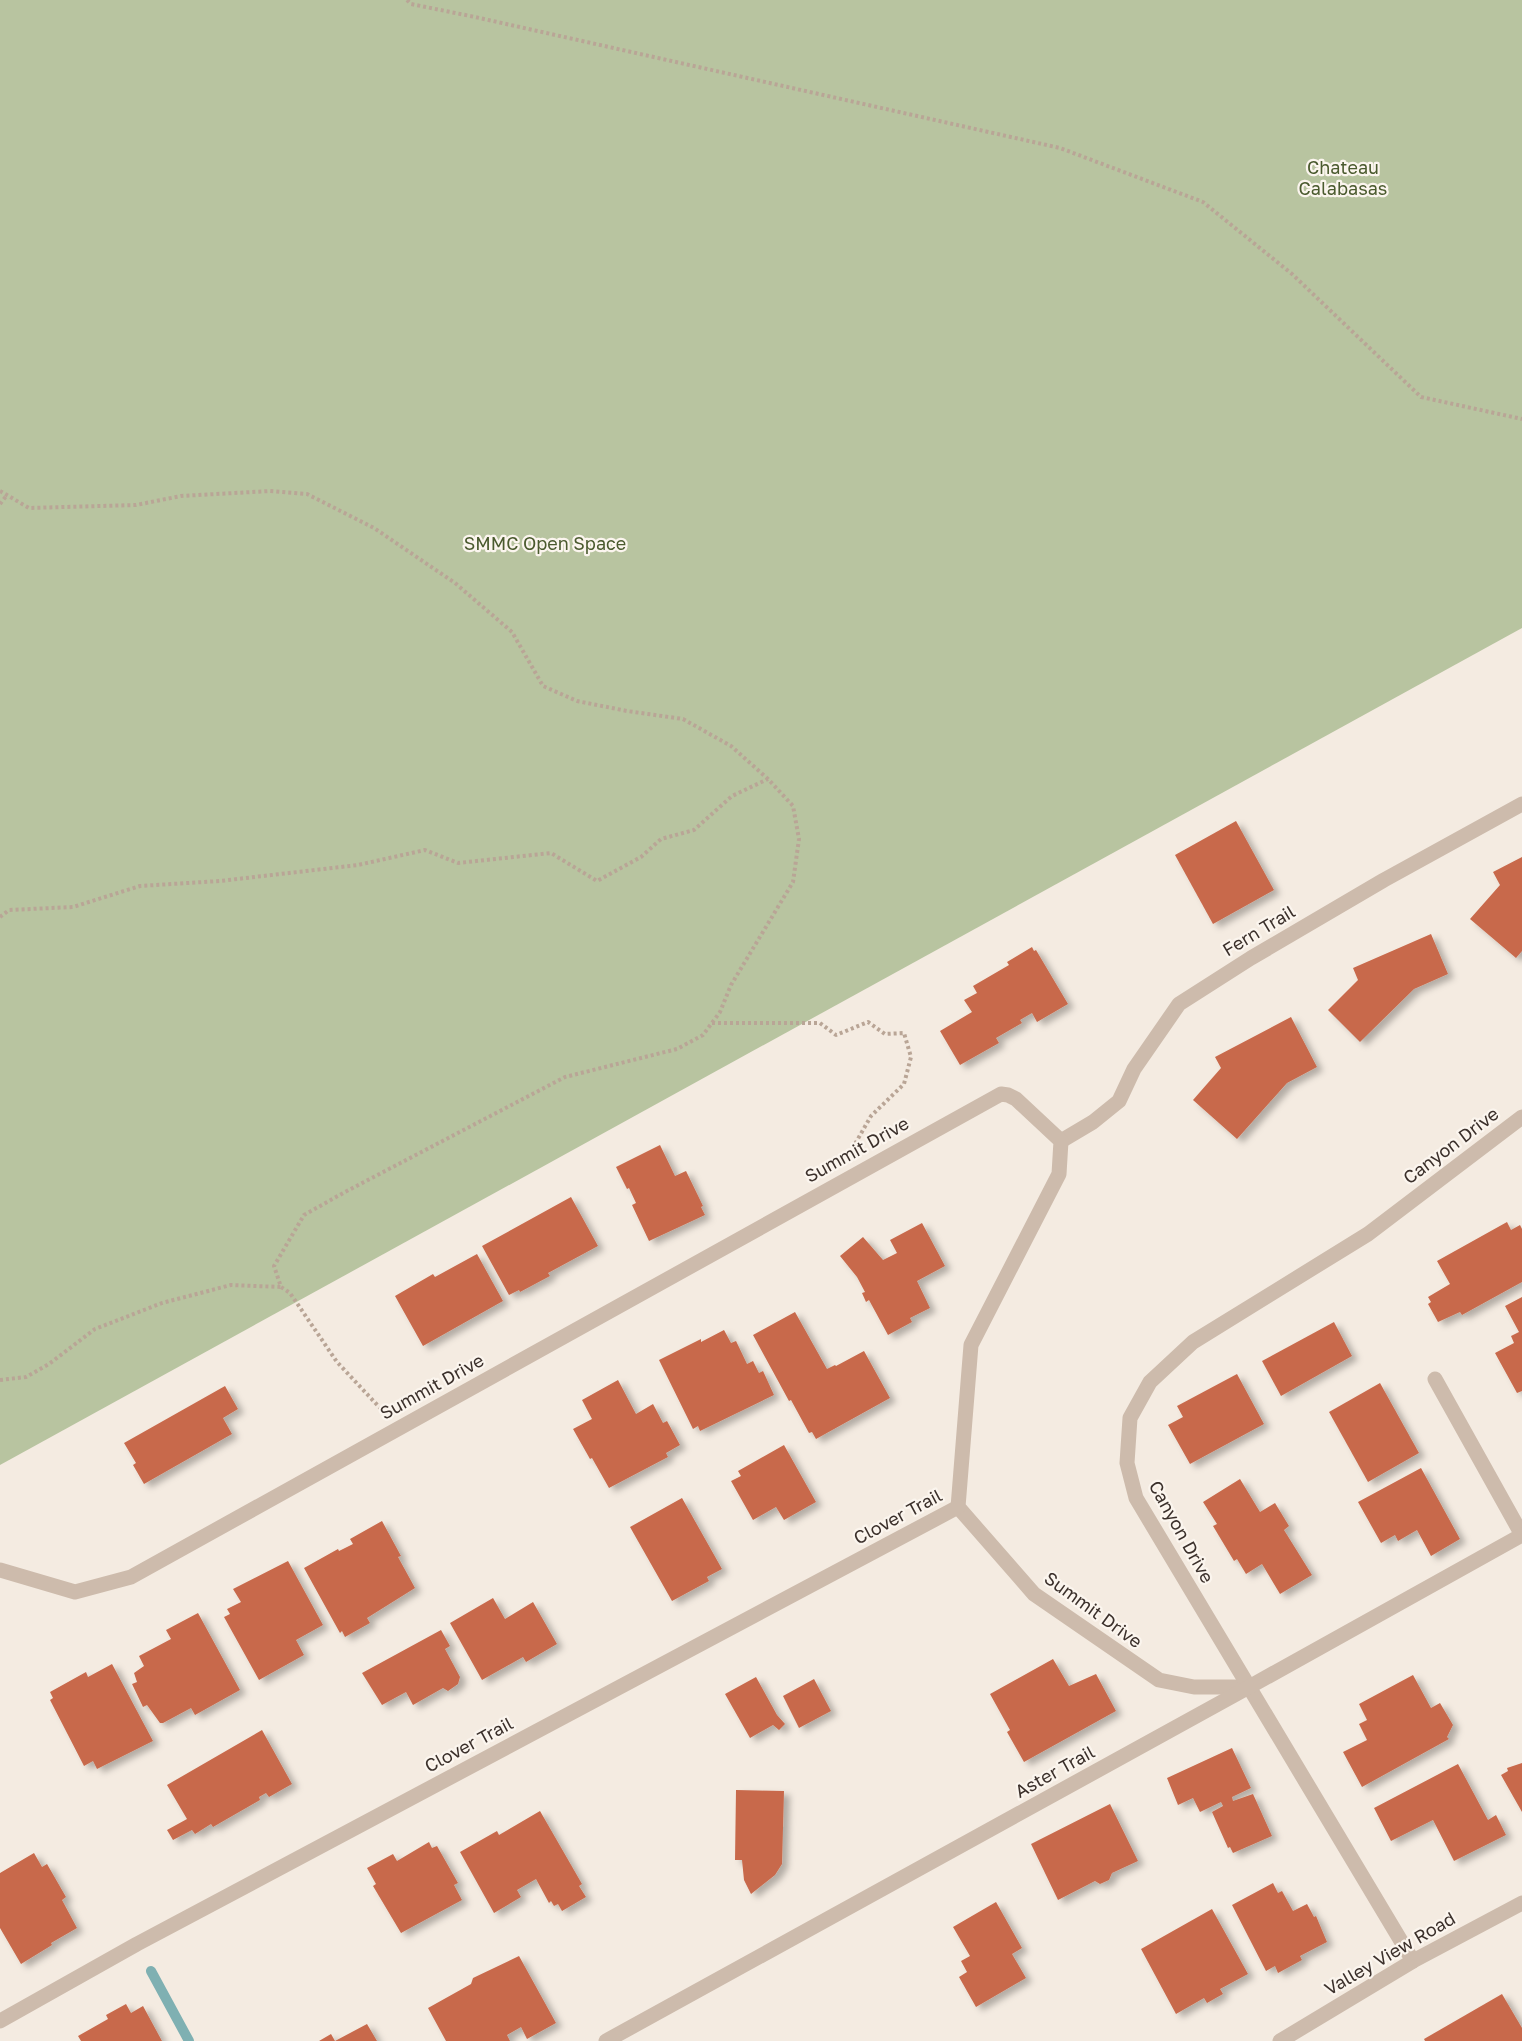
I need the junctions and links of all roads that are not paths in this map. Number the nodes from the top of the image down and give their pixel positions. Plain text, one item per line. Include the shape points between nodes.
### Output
1 (1522, 804) edge
2 (1522, 1117) edge
3 (1061, 1141) junction
4 (1435, 1379) dead end
5 (958, 1507) junction
6 (1522, 1535) edge
7 (0, 1570) edge
8 (1249, 1687) junction
9 (1522, 1903) edge
10 (1413, 1961) junction
11 (0, 2021) edge
12 (606, 2041) edge
13 (1280, 2041) edge

1 - 3 street, Fern Trail via 1384,880 1179,1004 1134,1068 1119,1101
2 - 8 street, Canyon Drive via 1368,1234 1193,1342 1150,1382 1130,1418 1127,1463 1136,1498
3 - 5 street via 1059,1174 971,1345
3 - 7 street, Summit Drive via 1016,1099 1001,1094 131,1577 75,1592
4 - 6 street
5 - 8 street, Summit Drive via 1034,1594 1159,1680 1194,1687
5 - 11 street, Clover Trail via 137,1944
6 - 8 street, Aster Trail
8 - 10 street, Canyon Drive
8 - 12 street, Aster Trail
9 - 10 street, Valley View Road
10 - 13 street, Valley View Road

